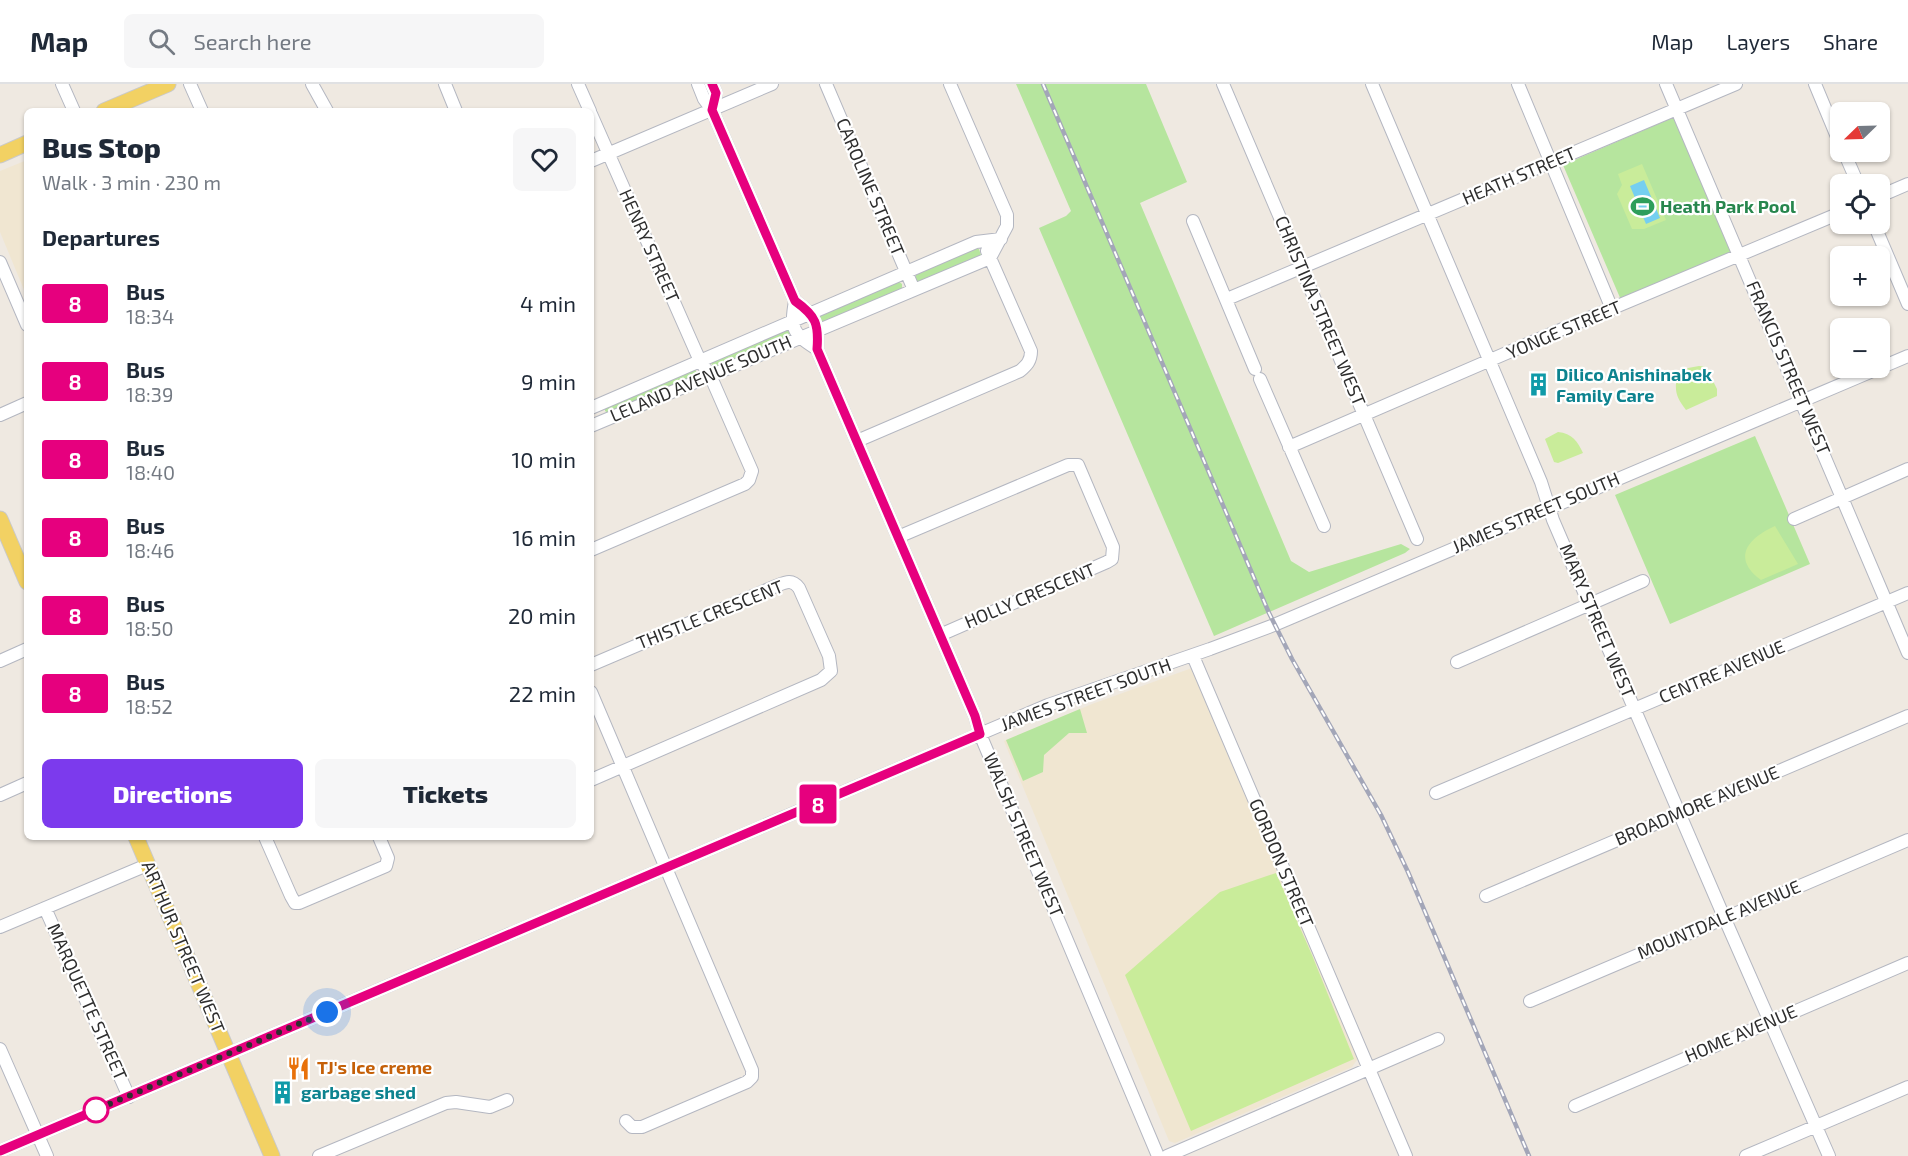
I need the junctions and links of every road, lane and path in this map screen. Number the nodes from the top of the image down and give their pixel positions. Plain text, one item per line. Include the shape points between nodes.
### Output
1 (62, 84) edge
2 (168, 84) edge
3 (190, 84) edge
4 (312, 84) edge
5 (445, 84) edge
6 (578, 84) edge
7 (698, 84) edge
8 (712, 84) edge
9 (772, 84) edge
10 (826, 84) edge
11 (950, 84) edge
12 (1223, 84) edge
13 (1372, 84) edge
14 (1518, 84) edge
15 (1666, 84) edge
16 (1736, 84) edge
17 (1815, 84) edge
18 (73, 108) edge
19 (111, 108) edge
20 (201, 108) edge
21 (325, 108) edge
22 (455, 108) edge
23 (588, 108) edge
24 (1677, 109) junction
25 (712, 110) junction
26 (1830, 120) edge
27 (594, 122) edge
28 (24, 144) edge
29 (608, 154) junction
30 (0, 155) edge
31 (594, 160) edge
32 (1551, 162) junction
33 (1908, 184) edge
34 (1890, 192) edge
35 (1427, 216) junction
36 (1830, 217) edge
37 (1193, 220) dead end
38 (1878, 234) edge
39 (1001, 239) junction
40 (983, 241) junction
41 (1741, 255) junction
42 (990, 258) junction
43 (0, 262) edge
44 (1302, 267) junction
45 (906, 272) junction
46 (914, 290) junction
47 (1227, 299) junction
48 (795, 301) junction
49 (1908, 304) edge
50 (1612, 309) junction
51 (811, 312) junction
52 (24, 318) edge
53 (792, 320) junction
54 (818, 330) junction
55 (799, 338) junction
56 (817, 349) junction
57 (1908, 356) edge
58 (700, 361) junction
59 (1490, 362) junction
60 (710, 375) junction
61 (1801, 400) junction
62 (594, 403) edge
63 (24, 404) edge
64 (0, 415) edge
65 (1364, 415) junction
66 (596, 424) edge
67 (857, 441) junction
68 (1289, 447) junction
69 (1908, 470) edge
70 (1842, 498) junction
71 (1549, 508) junction
72 (0, 519) edge
73 (1794, 519) dead end
74 (1324, 526) dead end
75 (898, 537) junction
76 (1417, 539) dead end
77 (594, 549) edge
78 (24, 575) edge
79 (1643, 581) dead end
80 (1908, 593) edge
81 (1887, 602) junction
82 (1590, 604) junction
83 (940, 635) junction
84 (24, 651) edge
85 (1908, 653) edge
86 (1193, 656) junction
87 (0, 661) edge
88 (1457, 662) dead end
89 (594, 664) edge
90 (594, 699) edge
91 (1635, 709) junction
92 (1908, 716) edge
93 (980, 734) junction
94 (622, 766) junction
95 (594, 779) edge
96 (24, 784) edge
97 (1436, 793) dead end
98 (0, 795) edge
99 (1679, 813) junction
100 (137, 840) edge
101 (266, 840) edge
102 (380, 840) edge
103 (1908, 840) edge
104 (147, 865) junction
105 (666, 867) junction
106 (1486, 896) dead end
107 (45, 908) junction
108 (1724, 918) junction
109 (0, 927) edge
110 (1908, 963) edge
111 (1530, 1001) dead end
112 (1771, 1021) junction
113 (1438, 1039) dead end
114 (0, 1049) edge
115 (229, 1055) junction
116 (1369, 1070) junction
117 (1908, 1087) edge
118 (129, 1097) junction
119 (507, 1100) dead end
120 (1575, 1106) dead end
121 (626, 1121) dead end
122 (1816, 1125) junction
123 (38, 1134) junction
124 (0, 1151) edge
125 (47, 1156) edge
126 (272, 1156) edge
127 (319, 1156) edge
128 (1158, 1156) edge
129 (1167, 1156) edge
130 (1406, 1156) edge
131 (1746, 1156) edge
132 (1829, 1156) edge

1 - 18 street
2 - 19 main road
3 - 20 street
4 - 21 street
5 - 22 street
6 - 23 street, HENRY STREET
7 - 25 street
8 - 25 street via 716,93
9 - 25 street
10 - 45 street, CAROLINE STREET
11 - 39 street via 1008,220
12 - 44 street, CHRISTINA STREET WEST
13 - 35 street, MARY STREET WEST
14 - 32 street
15 - 24 street, FRANCIS STREET WEST
16 - 24 street, HEATH STREET
17 - 26 street
24 - 32 street, HEATH STREET
24 - 41 street, FRANCIS STREET WEST
25 - 29 street
25 - 48 street
27 - 29 street, HENRY STREET
28 - 30 main road
29 - 31 street
29 - 58 street, HENRY STREET
32 - 35 street, HEATH STREET
32 - 50 street
33 - 34 street
35 - 44 street, HEATH STREET
35 - 59 street, MARY STREET WEST
36 - 41 street, YONGE STREET
37 - 47 street
38 - 49 street
39 - 40 street, LELAND AVENUE SOUTH
39 - 42 street
40 - 42 street
40 - 45 street, LELAND AVENUE SOUTH
41 - 50 street, YONGE STREET
41 - 61 street, FRANCIS STREET WEST
42 - 46 street, LELAND AVENUE SOUTH
42 - 67 street via 1031,351 1026,365 1020,371
43 - 52 street
44 - 47 street, HEATH STREET
44 - 65 street, CHRISTINA STREET WEST
45 - 46 street, CAROLINE STREET
45 - 51 street, LELAND AVENUE SOUTH
46 - 54 street, LELAND AVENUE SOUTH
47 - 68 street
48 - 51 street
48 - 53 street
50 - 59 street, YONGE STREET
51 - 53 street, LELAND AVENUE SOUTH
51 - 54 street, WALSH STREET WEST
53 - 55 street
53 - 58 street, LELAND AVENUE SOUTH
54 - 55 street, LELAND AVENUE SOUTH
54 - 56 street, WALSH STREET WEST
55 - 56 street
55 - 60 street, LELAND AVENUE SOUTH
56 - 67 street, WALSH STREET WEST
57 - 61 street, JAMES STREET SOUTH
58 - 60 street, HENRY STREET
58 - 62 street, LELAND AVENUE SOUTH
59 - 65 street, YONGE STREET
59 - 71 street, MARY STREET WEST via 1542,482
60 - 66 street, LELAND AVENUE SOUTH
60 - 77 street, HENRY STREET via 752,471 749,480
61 - 70 street, FRANCIS STREET WEST
61 - 71 street, JAMES STREET SOUTH
63 - 64 street
65 - 68 street, YONGE STREET
65 - 76 street, CHRISTINA STREET WEST
67 - 75 street, WALSH STREET WEST
68 - 74 street
69 - 70 street
70 - 73 street
70 - 81 street, FRANCIS STREET WEST
71 - 82 street, MARY STREET WEST
71 - 86 street, JAMES STREET SOUTH
72 - 78 main road
75 - 83 street, WALSH STREET WEST
75 - 83 street, HOLLY CRESCENT via 1068,465 1078,465 1113,547 1112,559
79 - 82 street
80 - 81 street, CENTRE AVENUE
81 - 85 street, FRANCIS STREET WEST
81 - 91 street, CENTRE AVENUE
82 - 88 street
82 - 91 street, MARY STREET WEST
83 - 93 street, WALSH STREET WEST
84 - 87 street
86 - 93 street, JAMES STREET SOUTH via 1075,695
86 - 116 street, GORDON STREET
89 - 94 street, THISTLE CRESCENT via 790,581 799,588 829,656 831,671 821,680
90 - 94 street
91 - 97 street, CENTRE AVENUE
91 - 99 street, MARY STREET WEST
92 - 99 street, BROADMORE AVENUE
93 - 105 street, JAMES STREET SOUTH
93 - 128 street, WALSH STREET WEST
94 - 95 street
94 - 105 street
96 - 98 street
99 - 106 street, BROADMORE AVENUE
99 - 108 street, MARY STREET WEST
100 - 104 main road, ARTHUR STREET WEST
101 - 102 street via 291,896 299,903 386,866 388,858
103 - 108 street, MOUNTDALE AVENUE
104 - 107 street
104 - 115 main road, ARTHUR STREET WEST
105 - 115 street, JAMES STREET SOUTH
105 - 121 street via 750,1061 752,1077 642,1127 632,1127
107 - 109 street
107 - 118 street, MARQUETTE STREET
108 - 111 street, MOUNTDALE AVENUE
108 - 112 street, MARY STREET WEST
110 - 112 street, HOME AVENUE
112 - 120 street, HOME AVENUE
112 - 122 street, MARY STREET WEST
113 - 116 street
114 - 123 street
115 - 118 street, JAMES STREET SOUTH
115 - 126 main road, ARTHUR STREET WEST
116 - 129 street
116 - 130 street, GORDON STREET
117 - 122 street
118 - 123 street, JAMES STREET SOUTH
119 - 127 street via 490,1107 446,1103
122 - 131 street
122 - 132 street, MARY STREET WEST
123 - 124 street, JAMES STREET SOUTH
123 - 125 street

